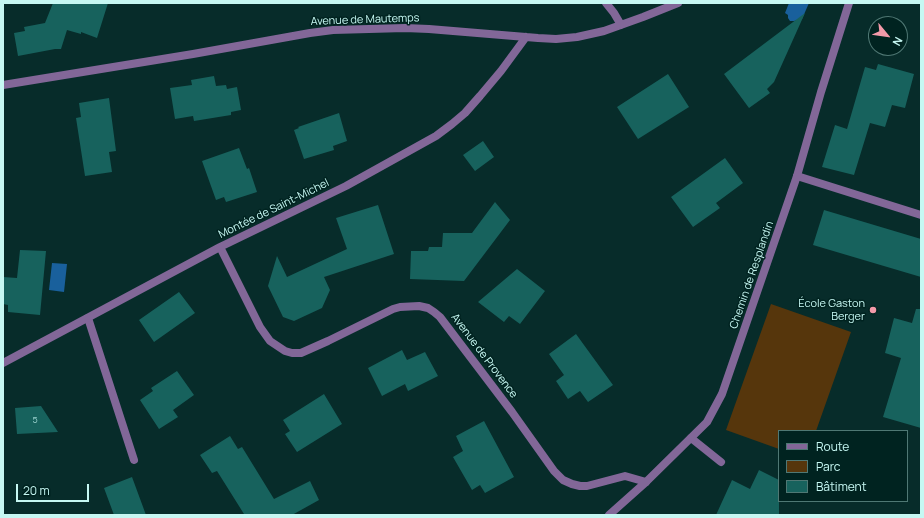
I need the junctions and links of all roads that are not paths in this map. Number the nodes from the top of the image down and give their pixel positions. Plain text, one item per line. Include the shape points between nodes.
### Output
1 (606, 3) edge
2 (678, 3) edge
3 (849, 3) edge
4 (621, 25) junction
5 (526, 37) junction
6 (3, 85) edge
7 (797, 176) junction
8 (921, 214) edge
9 (220, 247) junction
10 (88, 318) junction
11 (3, 363) edge
12 (691, 438) junction
13 (134, 460) dead end
14 (721, 462) dead end
15 (646, 482) junction
16 (609, 515) edge

1 - 4 street
2 - 4 street, Avenue de Mautemps
3 - 7 street, Chemin de Resplandin
4 - 5 street, Avenue de Mautemps via 577,37
5 - 6 street, Avenue de Mautemps via 405,28 333,30
5 - 9 street, Montée de Saint-Michel via 501,71 461,117 436,136 346,186
7 - 8 street
7 - 12 street, Chemin de Resplandin via 722,394 706,422
9 - 10 street, Montée de Saint-Michel
9 - 15 street, Avenue de Provence via 260,327 279,348 292,354 301,353 400,306 428,308 440,317 563,480 580,486 625,476
10 - 11 street, Montée de Saint-Michel
10 - 13 street
12 - 14 street
12 - 15 street, Chemin de Resplandin
15 - 16 street, Chemin de Resplandin

